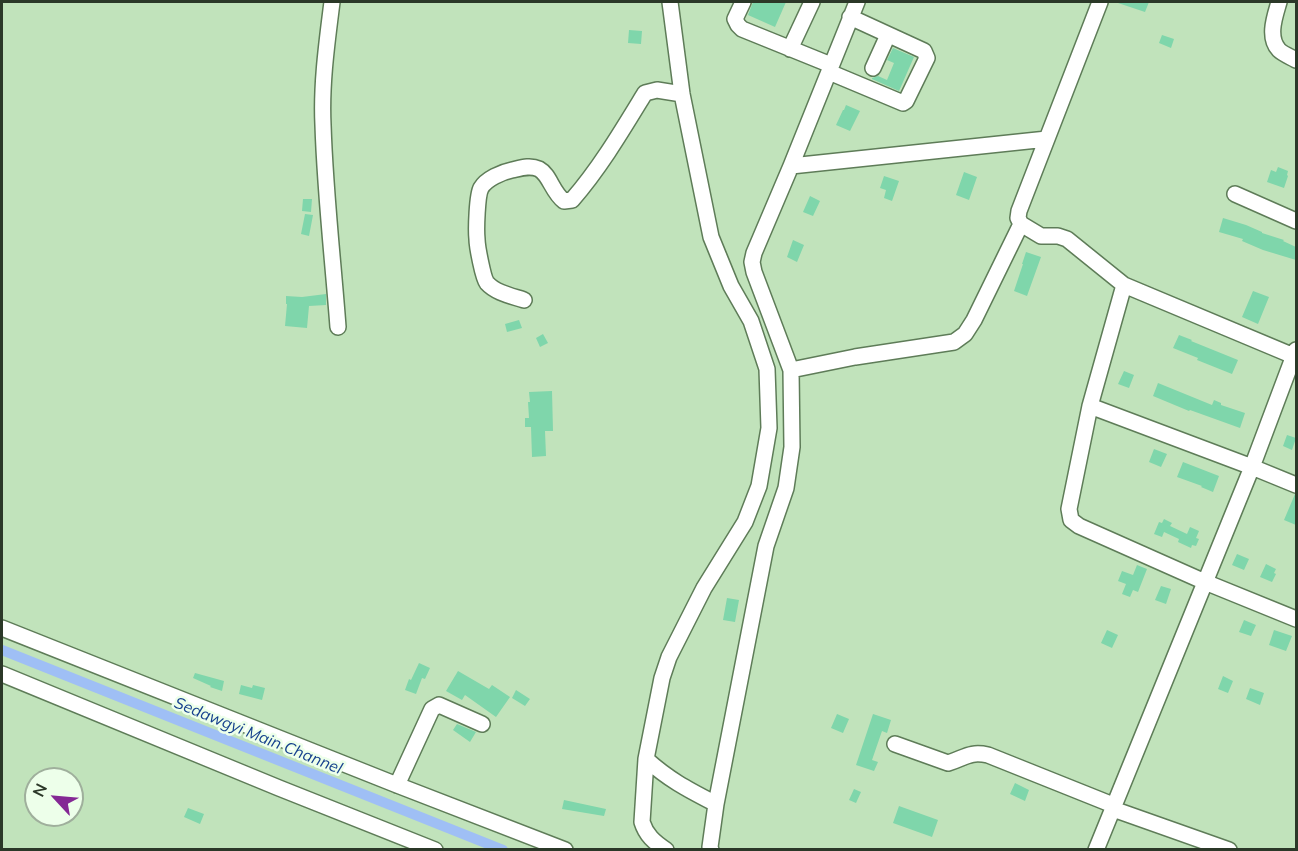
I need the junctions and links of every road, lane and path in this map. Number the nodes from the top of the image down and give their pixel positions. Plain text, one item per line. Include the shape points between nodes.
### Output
1 (332, 2) edge
2 (670, 2) edge
3 (743, 2) edge
4 (812, 2) edge
5 (857, 2) edge
6 (1100, 2) edge
7 (1279, 2) edge
8 (850, 17) junction
9 (888, 35) junction
10 (790, 49) junction
11 (1296, 60) edge
12 (873, 68) dead end
13 (830, 69) junction
14 (681, 94) junction
15 (1047, 139) junction
16 (791, 166) junction
17 (1235, 194) dead end
18 (1296, 221) edge
19 (1021, 224) junction
20 (1124, 285) junction
21 (524, 300) dead end
22 (339, 327) dead end
23 (1296, 354) edge
24 (792, 370) junction
25 (1090, 406) junction
26 (1252, 467) junction
27 (1296, 485) edge
28 (1205, 582) junction
29 (1296, 618) edge
30 (2, 628) edge
31 (2, 674) edge
32 (482, 724) dead end
33 (895, 744) dead end
34 (646, 759) junction
35 (397, 786) junction
36 (716, 804) junction
37 (1113, 807) junction
38 (435, 849) edge
39 (565, 849) edge
40 (666, 849) edge
41 (711, 849) edge
42 (1096, 849) edge
43 (1229, 849) edge

1 - 22 street via 323,123
2 - 14 street
3 - 10 street via 735,20 742,29
4 - 10 street
5 - 8 street
6 - 15 street
7 - 11 street via 1273,37 1278,50
8 - 9 street
8 - 13 street
9 - 12 street
9 - 13 street via 924,51 927,58 903,103
10 - 13 street
13 - 16 street
14 - 21 street via 657,90 645,93 572,200 564,201 557,196 545,174 527,166 506,171 481,188 476,238 485,281
14 - 34 street via 711,237 731,286 751,321 767,369 769,428 759,486 745,522 704,588 669,657
15 - 16 street
15 - 19 street via 1019,211
16 - 24 street via 752,262
17 - 18 street
19 - 20 street via 1041,236 1067,239
19 - 24 street via 974,320 954,342
20 - 23 street
20 - 25 street
23 - 26 street
24 - 36 street via 792,447 786,488 766,546
25 - 26 street
25 - 28 street via 1069,509 1071,520
26 - 27 street
26 - 28 street
28 - 29 street
28 - 37 street
30 - 35 street
31 - 38 street
32 - 35 street via 435,706
33 - 37 street via 948,763 970,754 988,755
34 - 36 street via 678,785
34 - 40 street via 642,822 654,842
35 - 39 street
36 - 41 street
37 - 42 street
37 - 43 street

